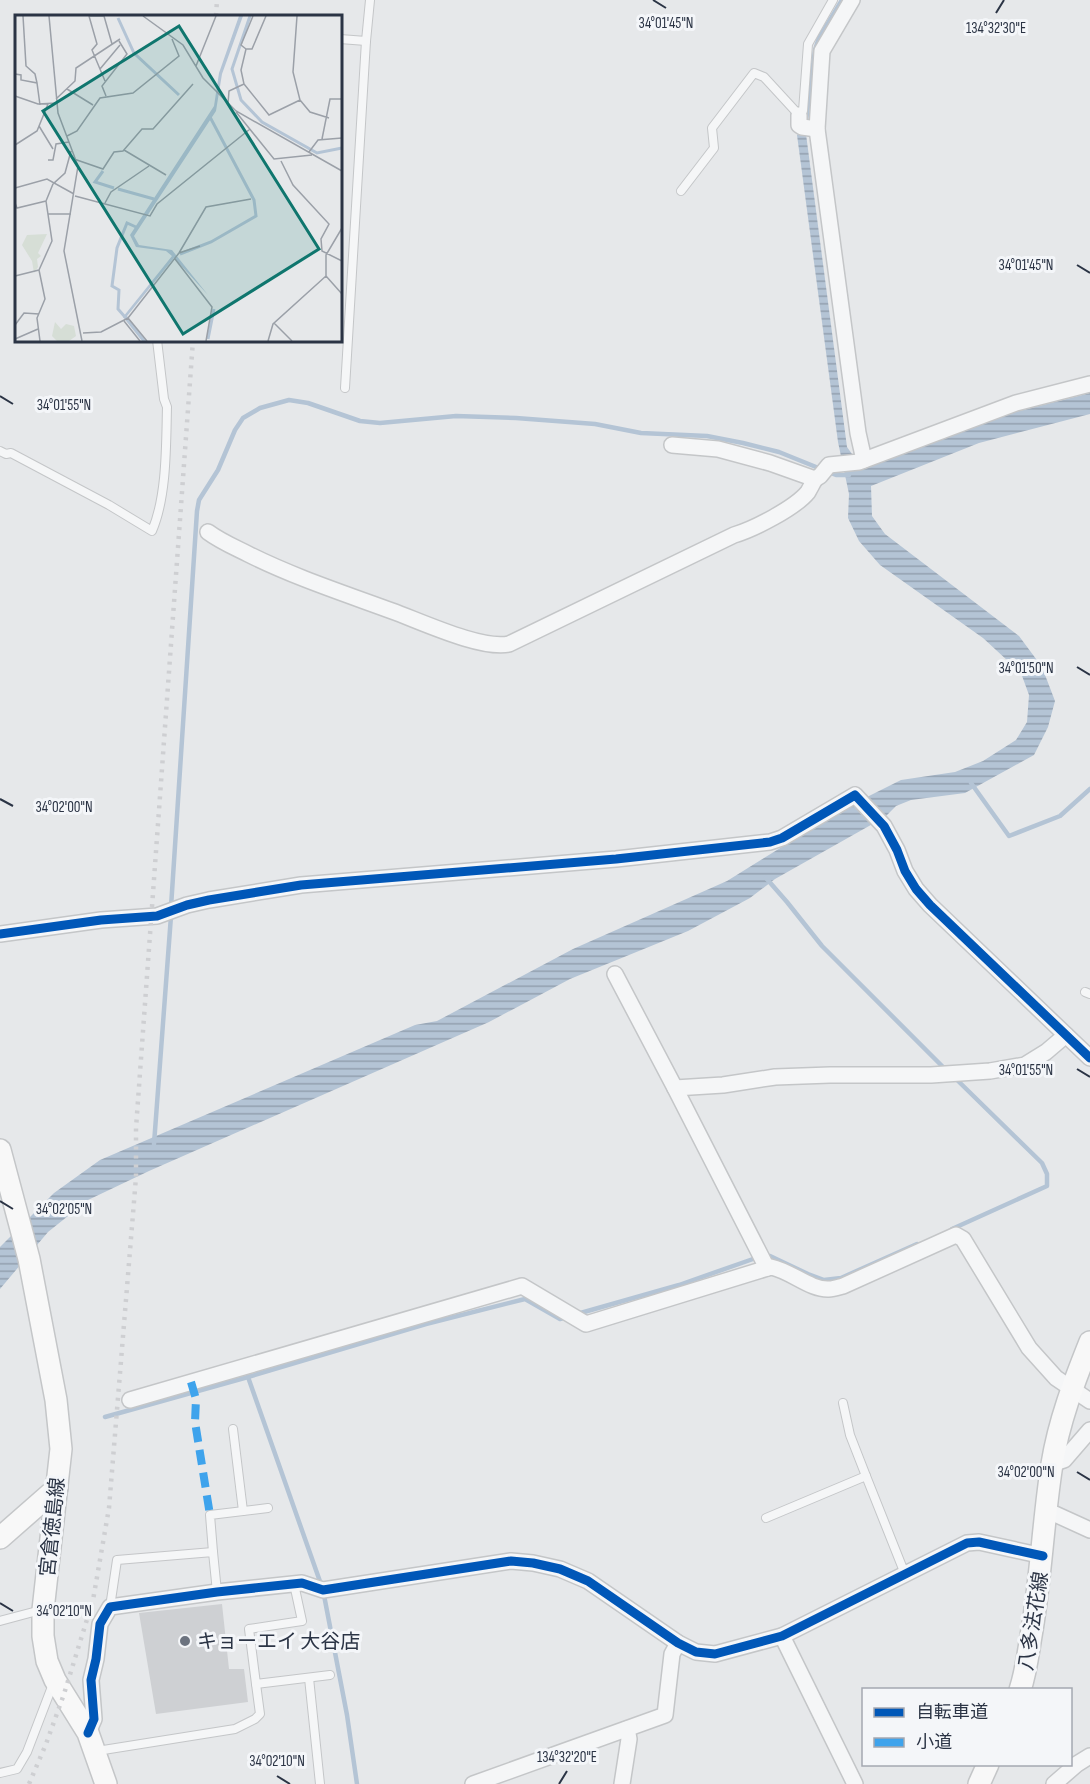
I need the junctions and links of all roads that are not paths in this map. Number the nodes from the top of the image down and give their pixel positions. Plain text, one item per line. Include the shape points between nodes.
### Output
1 (370, 0) edge
2 (833, 0) edge
3 (852, 0) edge
4 (342, 39) edge
5 (366, 41) junction
6 (808, 125) junction
7 (681, 191) dead end
8 (157, 342) edge
9 (1090, 384) edge
10 (345, 388) dead end
11 (672, 446) dead end
12 (0, 451) edge
13 (856, 461) junction
14 (821, 473) junction
15 (208, 532) dead end
16 (0, 934) edge
17 (615, 974) dead end
18 (1066, 1035) junction
19 (1090, 1058) edge
20 (675, 1088) junction
21 (1, 1154) edge
22 (764, 1262) junction
23 (1090, 1342) edge
24 (1072, 1388) junction
25 (130, 1400) dead end
26 (1090, 1401) edge
27 (843, 1403) dead end
28 (233, 1429) dead end
29 (1090, 1430) edge
30 (1052, 1464) junction
31 (866, 1476) junction
32 (57, 1488) junction
33 (268, 1508) dead end
34 (243, 1511) junction
35 (1047, 1512) junction
36 (765, 1518) dead end
37 (1090, 1530) edge
38 (0, 1538) edge
39 (213, 1552) junction
40 (1043, 1556) junction
41 (905, 1574) junction
42 (294, 1584) junction
43 (217, 1592) junction
44 (110, 1607) junction
45 (43, 1610) junction
46 (0, 1621) edge
47 (782, 1636) junction
48 (678, 1643) junction
49 (330, 1675) dead end
50 (309, 1678) junction
51 (55, 1680) junction
52 (256, 1684) junction
53 (1020, 1688) edge
54 (627, 1729) junction
55 (91, 1742) junction
56 (1090, 1756) edge
57 (0, 1773) edge
58 (106, 1784) edge
59 (320, 1784) edge
60 (473, 1784) edge
61 (622, 1784) edge
62 (855, 1784) edge
63 (1054, 1784) edge

1 - 5 lane
2 - 6 lane via 808,44 803,111
3 - 6 street via 822,51
4 - 5 lane
5 - 10 lane
6 - 7 lane via 764,77 754,73 712,128 714,148
6 - 13 street via 858,434
8 - 12 lane via 167,407 163,478 158,518 152,531 80,489
9 - 13 street via 1016,403
11 - 14 street via 717,449
13 - 14 street
14 - 15 street via 793,505 750,530 502,645 441,630 313,583
16 - 18 street via 135,918 209,900 301,885 770,842 855,795 880,822 905,871 930,905
17 - 20 street
18 - 19 street
18 - 20 street via 1025,1065 990,1071 775,1077
20 - 22 street
21 - 32 main road, 宮倉徳島線 via 29,1259 56,1400 61,1449
22 - 24 street via 817,1287 830,1289 956,1235 963,1239 1029,1348 1056,1378
22 - 25 street via 586,1324 522,1286
23 - 24 main road, 八多法花線
24 - 26 street
24 - 30 main road, 八多法花線
27 - 31 lane
28 - 34 lane
29 - 30 street via 1064,1460
30 - 35 main road, 八多法花線
31 - 36 lane
31 - 41 lane
32 - 38 main road
32 - 45 main road, 宮倉徳島線
33 - 34 lane
34 - 39 lane via 210,1515
35 - 37 street
35 - 40 main road, 八多法花線
39 - 43 lane
39 - 44 lane via 117,1560
40 - 41 street via 967,1542
40 - 53 main road, 八多法花線
41 - 47 street
42 - 43 street
42 - 48 street via 323,1590 511,1561 533,1563 588,1581
42 - 52 lane via 302,1621 249,1629
43 - 44 street
44 - 55 street via 100,1624 91,1680
45 - 46 lane
45 - 51 main road, 宮倉徳島線 via 44,1644
47 - 48 street via 714,1654 696,1653
47 - 62 street
48 - 54 street via 672,1654 665,1715
49 - 50 lane
50 - 52 lane
50 - 59 lane
51 - 55 main road, 宮倉徳島線
51 - 57 lane via 17,1769
52 - 55 lane via 260,1714 235,1729
54 - 60 street
54 - 61 street
55 - 58 main road, 宮倉徳島線
56 - 63 street

